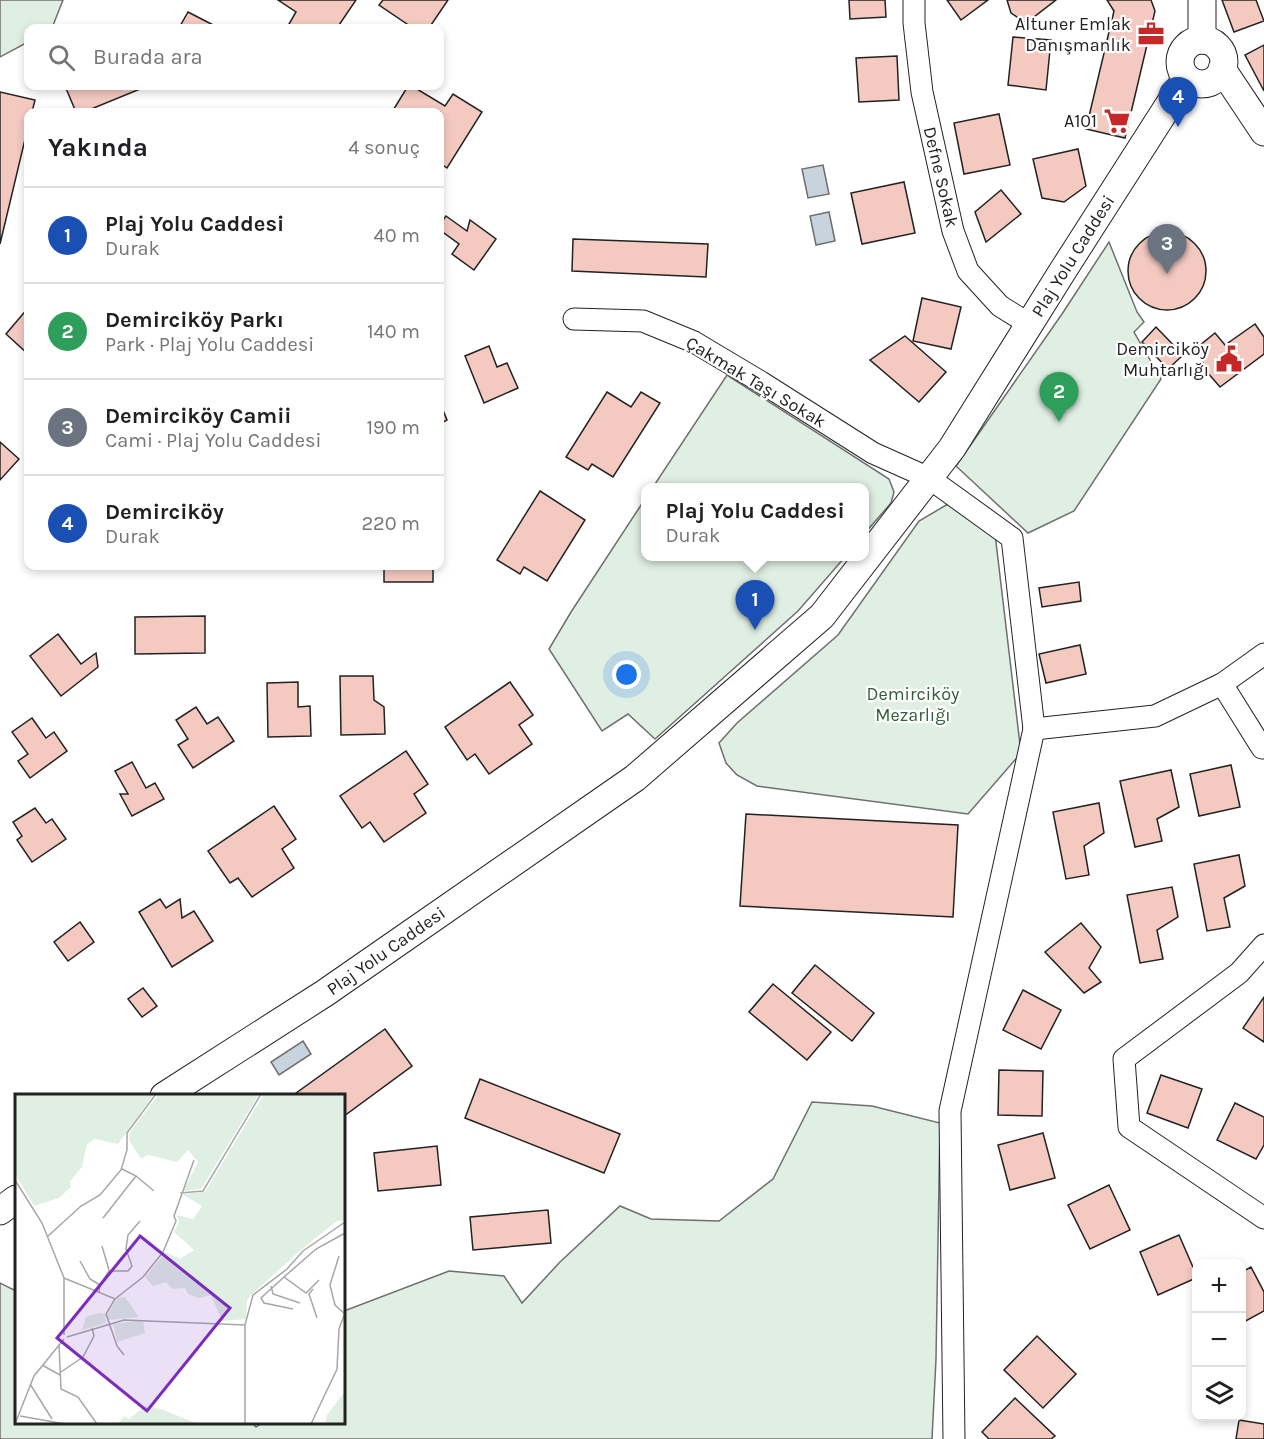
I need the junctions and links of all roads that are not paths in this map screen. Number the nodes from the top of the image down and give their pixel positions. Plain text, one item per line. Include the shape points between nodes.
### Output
1 (914, 0) edge
2 (1202, 0) edge
3 (1202, 40) junction
4 (1222, 69) junction
5 (1186, 78) junction
6 (1264, 132) edge
7 (574, 319) dead end
8 (1029, 324) junction
9 (929, 478) junction
10 (869, 555) edge
11 (865, 561) edge
12 (1264, 654) edge
13 (1222, 684) junction
14 (1034, 729) junction
15 (1263, 754) edge
16 (1264, 945) edge
17 (166, 1094) edge
18 (15, 1200) edge
19 (0, 1211) edge
20 (1264, 1218) edge
21 (954, 1439) edge

1 - 8 street, Defne Sokak via 922,92 953,231 968,271 1000,306
2 - 3 street
3 - 4 street via 1220,49
3 - 5 street via 1189,44 1180,57
4 - 5 street via 1207,83
4 - 6 street
5 - 8 street, Plaj Yolu Caddesi
7 - 9 street, Çakmak Taşı Sokak via 643,321 694,342 873,453
8 - 9 street, Plaj Yolu Caddesi
9 - 10 street, Plaj Yolu Caddesi
9 - 14 street, Çakmak Taşı Sokak via 1012,538
11 - 17 street, Plaj Yolu Caddesi via 822,616 635,778 325,993
12 - 13 street
13 - 14 street via 1155,716
13 - 15 street
14 - 21 street, Çakmak Taşı Sokak via 950,1111
16 - 20 street via 1239,974 1124,1059 1129,1127
18 - 19 street

